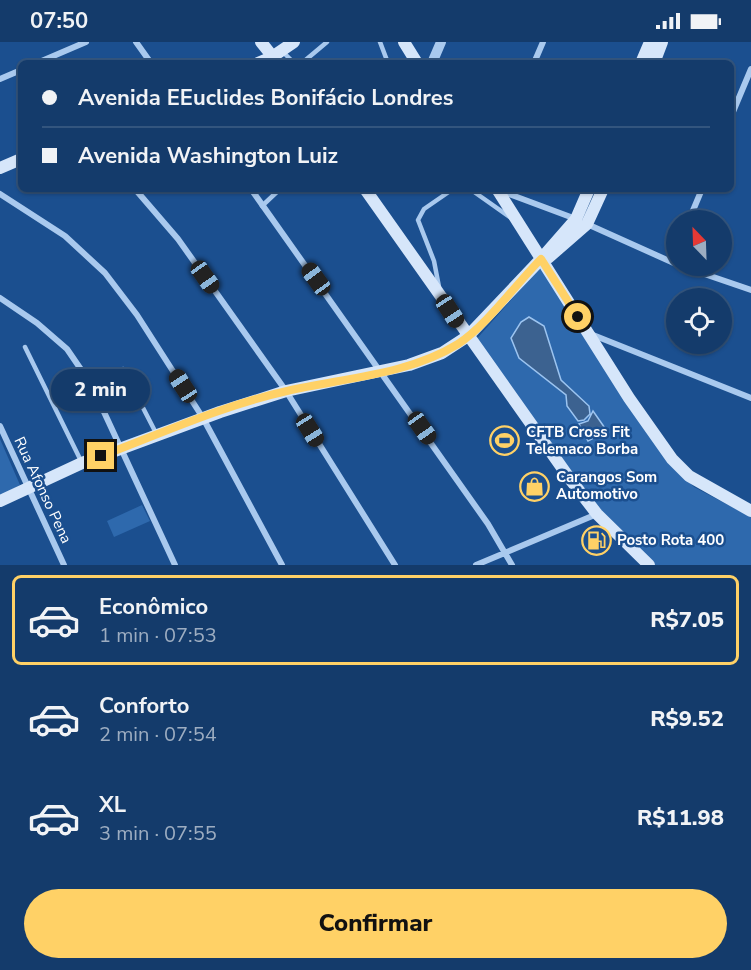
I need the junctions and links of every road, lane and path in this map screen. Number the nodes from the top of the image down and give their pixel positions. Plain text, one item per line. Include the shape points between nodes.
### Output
1 (86, 42) edge
2 (136, 42) edge
3 (261, 42) edge
4 (294, 42) edge
5 (327, 42) edge
6 (380, 42) edge
7 (404, 42) edge
8 (441, 42) edge
9 (543, 42) edge
10 (650, 42) edge
11 (662, 42) edge
12 (277, 57) edge
13 (44, 60) edge
14 (149, 60) edge
15 (306, 60) edge
16 (387, 60) edge
17 (415, 60) edge
18 (433, 60) edge
19 (535, 60) edge
20 (642, 60) edge
21 (655, 60) edge
22 (751, 69) edge
23 (18, 71) edge
24 (0, 79) edge
25 (734, 109) edge
26 (18, 160) edge
27 (0, 168) edge
28 (138, 192) edge
29 (253, 192) edge
30 (277, 192) edge
31 (367, 192) edge
32 (449, 192) edge
33 (474, 192) edge
34 (499, 192) edge
35 (503, 192) edge
36 (588, 192) edge
37 (601, 192) edge
38 (701, 192) edge
39 (0, 194) edge
40 (262, 206) junction
41 (693, 210) edge
42 (581, 221) junction
43 (518, 223) junction
44 (541, 259) junction
45 (666, 259) edge
46 (710, 276) edge
47 (751, 290) edge
48 (441, 297) junction
49 (0, 298) edge
50 (590, 334) junction
51 (468, 336) junction
52 (25, 347) dead end
53 (123, 369) dead end
54 (382, 371) junction
55 (286, 391) junction
56 (751, 398) edge
57 (203, 418) junction
58 (1, 431) edge
59 (157, 435) junction
60 (121, 448) junction
61 (82, 463) junction
62 (29, 487) junction
63 (0, 501) edge
64 (751, 511) edge
65 (597, 514) junction
66 (506, 553) junction
67 (64, 565) edge
68 (175, 565) edge
69 (282, 565) edge
70 (395, 565) edge
71 (476, 565) edge
72 (512, 565) edge
73 (650, 565) edge

1 - 13 street
2 - 14 street
3 - 12 main road
4 - 12 main road
5 - 15 lane
6 - 16 lane
7 - 17 main road
8 - 18 street
9 - 19 street
10 - 20 main road
11 - 21 main road
22 - 25 street
23 - 24 street
26 - 27 main road
28 - 55 street via 178,239
29 - 40 street
30 - 40 lane
31 - 48 main road
32 - 48 lane via 424,209 418,220 434,261
33 - 43 lane
34 - 43 main road
35 - 42 street
36 - 42 main road
37 - 42 main road
38 - 41 street
39 - 57 street via 65,236 105,273
40 - 54 street
42 - 44 main road
42 - 45 street
43 - 44 main road
44 - 50 main road
44 - 51 main road
46 - 47 street
48 - 51 main road
49 - 60 street via 38,323 67,350 91,384
50 - 56 street
50 - 64 main road via 650,431 672,459 689,476
51 - 54 main road via 442,352
51 - 65 main road
52 - 61 lane
53 - 59 lane
54 - 55 main road
54 - 66 street
55 - 57 main road
55 - 70 street
57 - 59 main road
57 - 69 street
58 - 62 street, Rua Afonso Pena
59 - 60 main road
60 - 61 main road
60 - 68 street
61 - 62 main road
62 - 63 main road
62 - 67 street, Rua Afonso Pena
65 - 66 street
65 - 73 main road
66 - 71 street
66 - 72 street

